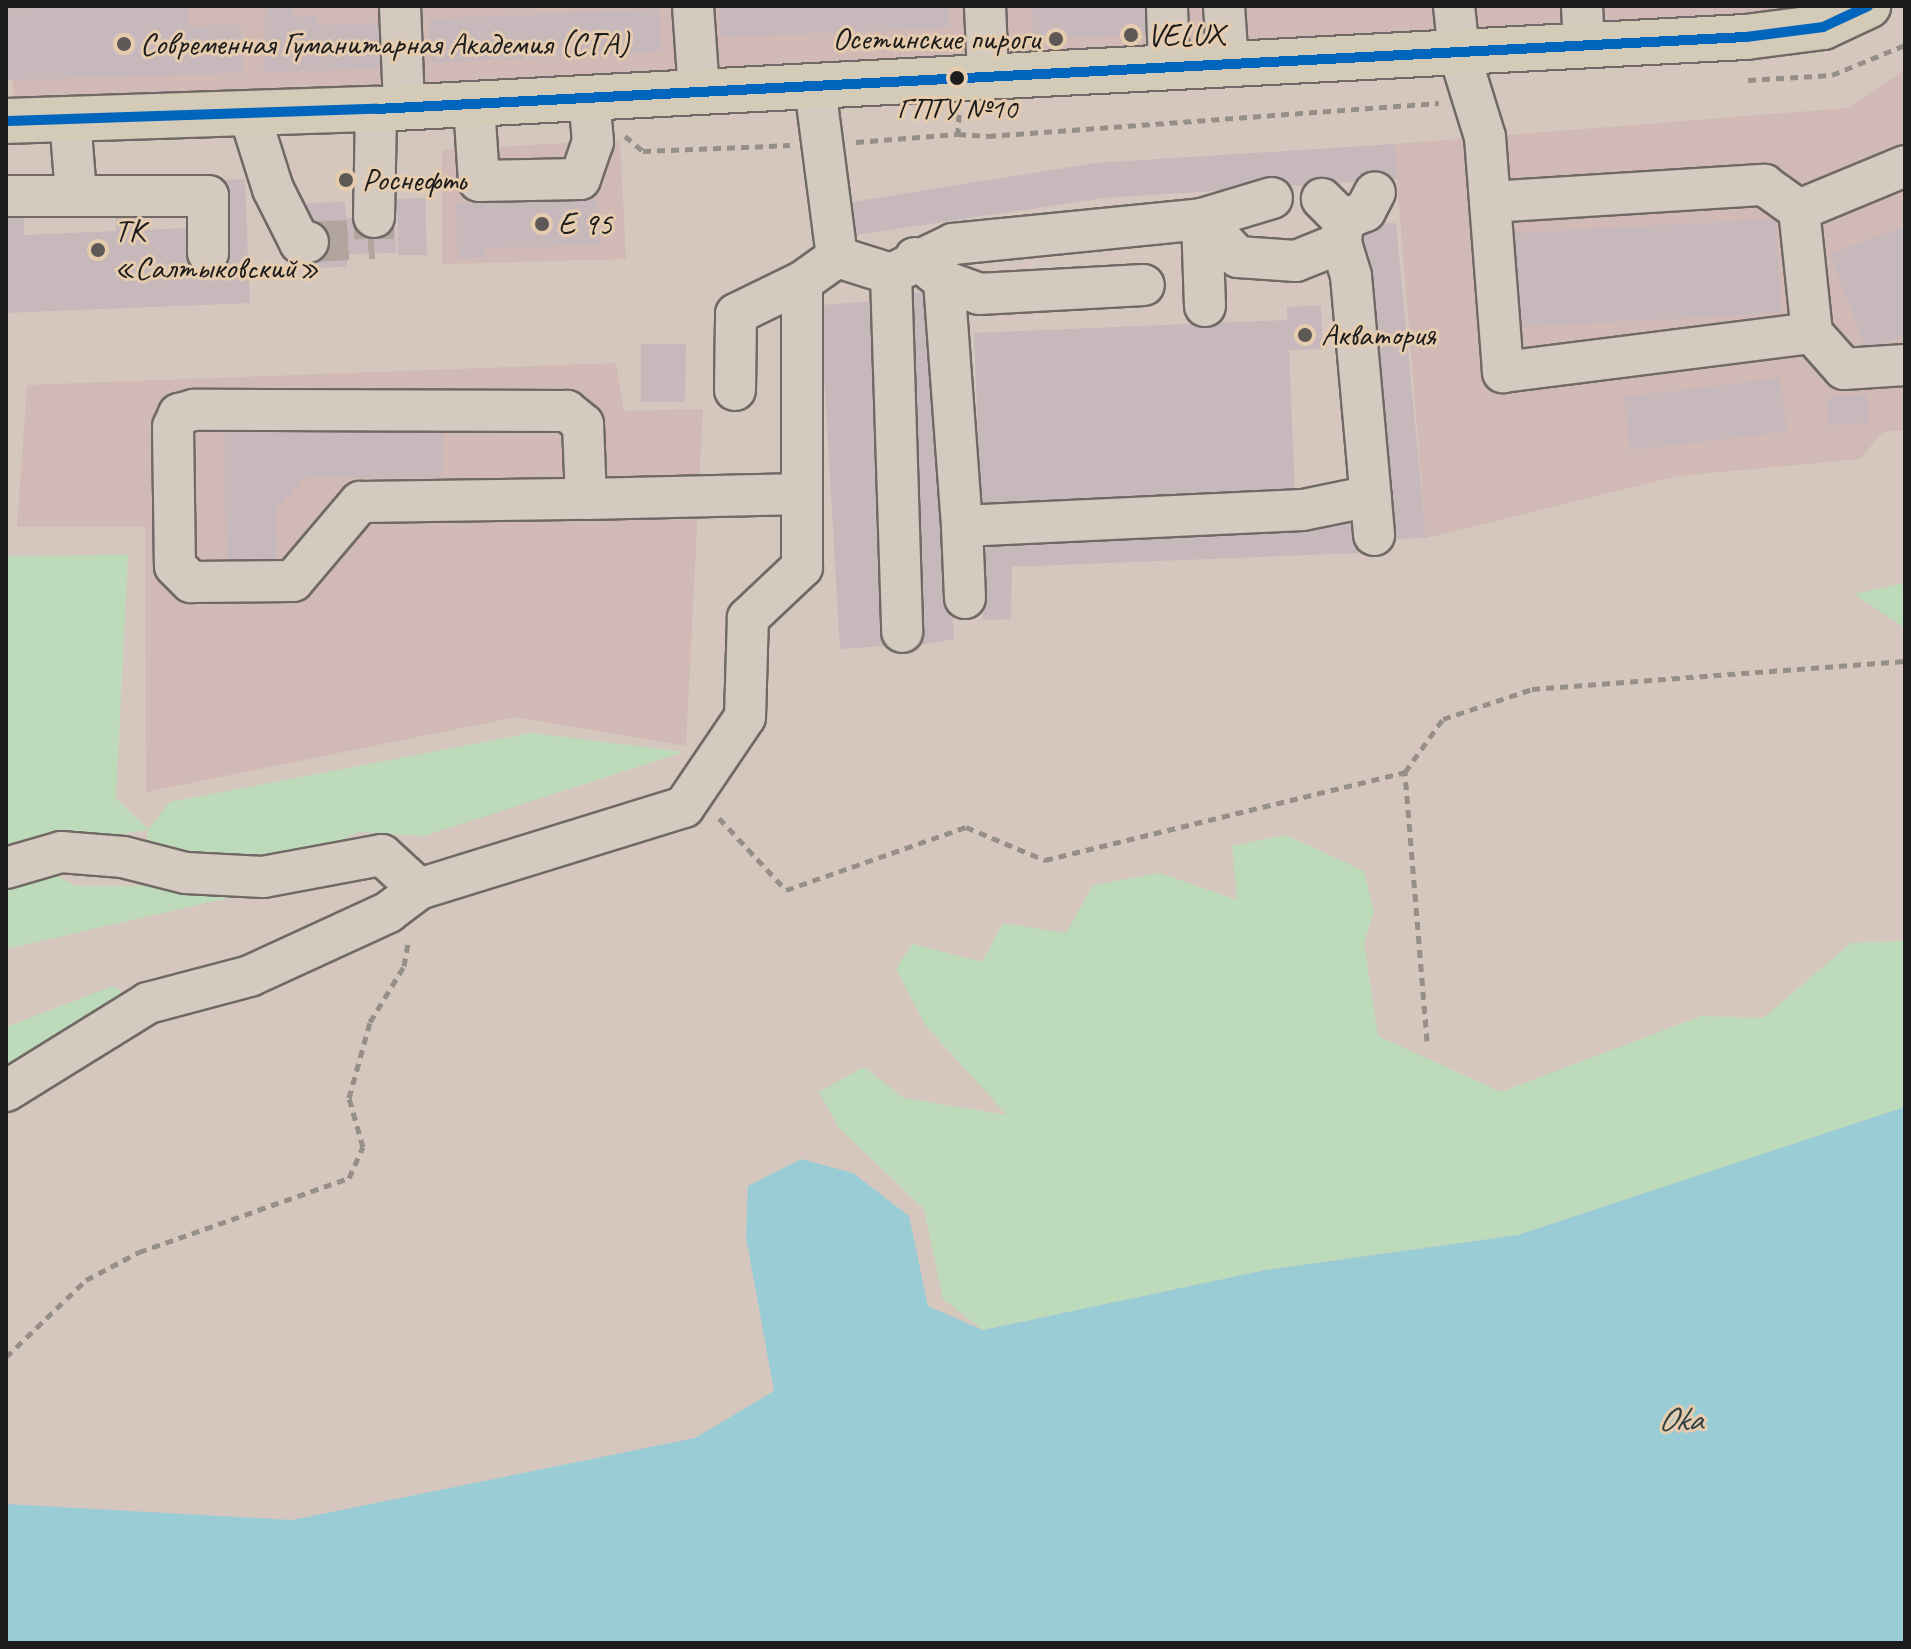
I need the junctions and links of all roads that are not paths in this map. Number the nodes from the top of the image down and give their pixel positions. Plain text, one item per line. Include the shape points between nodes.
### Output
1 (400, 6) edge
2 (693, 6) edge
3 (985, 6) edge
4 (1013, 6) edge
5 (1224, 6) edge
6 (1454, 6) edge
7 (1868, 6) edge
8 (1167, 7) edge
9 (1583, 26) edge
10 (1459, 53) junction
11 (1228, 64) junction
12 (1169, 67) junction
13 (999, 75) junction
14 (815, 87) junction
15 (699, 91) junction
16 (589, 97) junction
17 (474, 104) junction
18 (390, 108) junction
19 (249, 113) junction
20 (70, 119) junction
21 (6, 121) edge
22 (1905, 166) edge
23 (1375, 192) dead end
24 (76, 193) junction
25 (6, 196) edge
26 (1272, 198) dead end
27 (1490, 202) junction
28 (1799, 210) junction
29 (374, 217) tunnel mouth
30 (1202, 219) junction
31 (1335, 220) junction
32 (308, 242) dead end
33 (208, 253) dead end
34 (837, 257) junction
35 (917, 271) junction
36 (802, 282) junction
37 (1144, 285) dead end
38 (1205, 306) dead end
39 (1812, 333) junction
40 (1905, 365) edge
41 (735, 390) dead end
42 (802, 494) junction
43 (1371, 496) junction
44 (586, 499) junction
45 (962, 526) junction
46 (1374, 535) dead end
47 (965, 598) dead end
48 (902, 632) dead end
49 (6, 868) edge
50 (419, 889) junction
51 (6, 1091) edge

1 - 18 lane
2 - 15 lane
3 - 13 lane
4 - 13 lane
5 - 11 lane
6 - 10 lane
7 - 9 main road via 1823,27
8 - 12 lane
9 - 10 main road
10 - 11 main road
10 - 27 lane via 1478,98
11 - 12 main road
12 - 13 main road
13 - 14 main road
14 - 15 main road
14 - 34 lane
15 - 16 main road
16 - 17 main road
16 - 17 lane via 593,142 580,179 479,181
17 - 18 main road
18 - 19 main road
18 - 29 lane
19 - 20 main road
19 - 32 lane via 273,189 300,243
20 - 21 main road
20 - 24 lane
22 - 28 lane
23 - 31 lane via 1365,211
24 - 25 lane
24 - 33 lane via 208,196
26 - 30 lane
27 - 28 lane via 1764,185
27 - 39 lane via 1503,372
28 - 39 lane
30 - 31 lane via 1238,257 1296,261
30 - 35 lane via 953,244
30 - 38 lane
31 - 43 lane via 1351,276
34 - 35 lane
34 - 36 lane
35 - 37 lane via 979,294
35 - 45 lane
35 - 48 lane
36 - 41 lane via 736,314
36 - 42 lane
39 - 40 lane via 1844,369
42 - 44 lane
42 - 50 lane via 802,567 748,618 745,717 711,776 684,807
43 - 45 lane via 1303,510
43 - 46 lane
44 - 44 lane via 360,502 293,581 191,582 175,566 173,427 179,414 194,410 567,411 583,424
45 - 47 lane
49 - 50 lane via 61,852 123,857 186,873 263,877 382,855
50 - 51 lane via 389,912 250,976 148,1003

